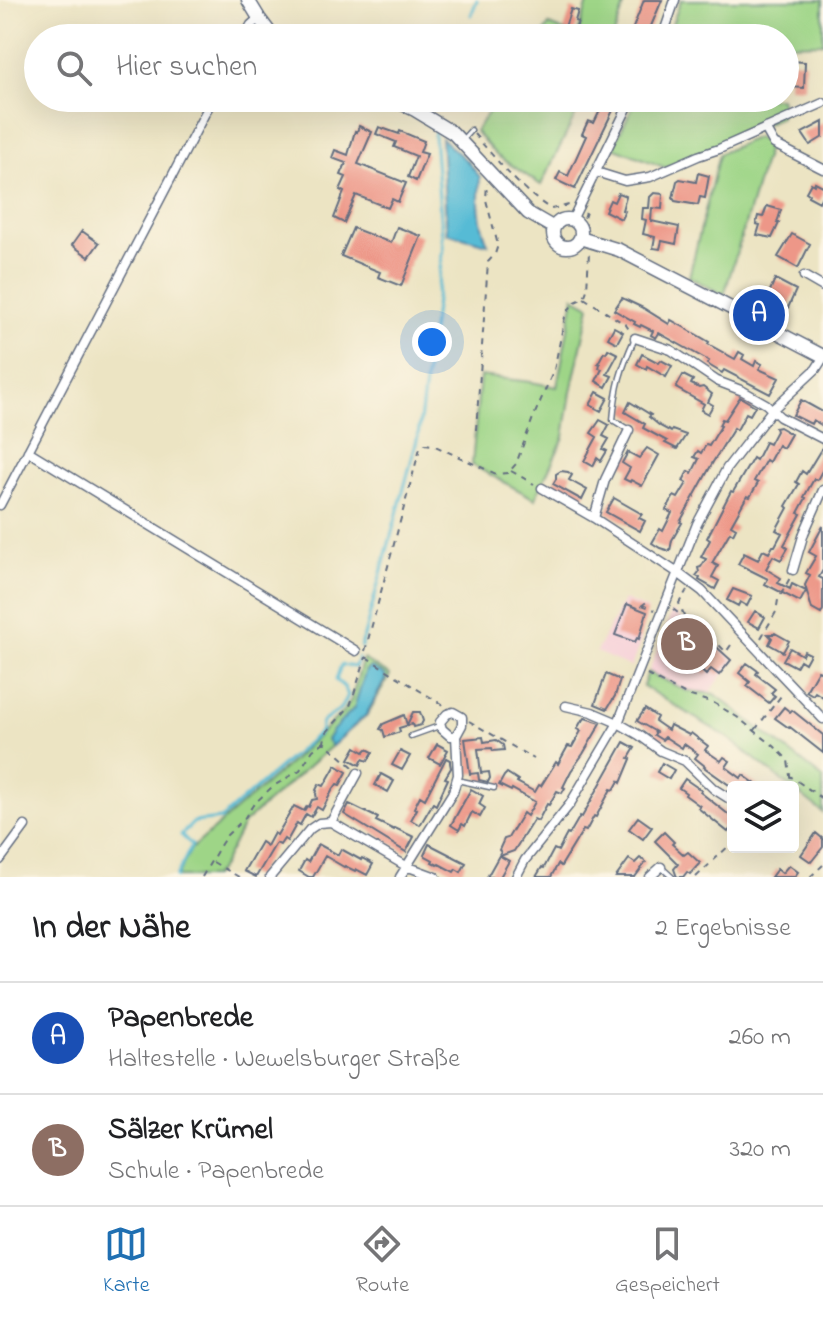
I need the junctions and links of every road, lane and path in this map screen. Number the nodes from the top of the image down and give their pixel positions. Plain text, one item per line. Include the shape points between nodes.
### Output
1 (248, 0) edge
2 (675, 0) edge
3 (259, 18) junction
4 (252, 24) edge
5 (264, 24) edge
6 (667, 24) edge
7 (823, 103) edge
8 (206, 112) edge
9 (418, 112) edge
10 (625, 112) edge
11 (765, 128) junction
12 (471, 130) joint
13 (461, 141) junction
14 (823, 169) edge
15 (596, 172) junction
16 (493, 176) junction
17 (575, 214) junction
18 (554, 228) junction
19 (585, 235) junction
20 (589, 251) dead end
21 (804, 276) dead end
22 (823, 287) edge
23 (584, 298) junction
24 (626, 325) dead end
25 (635, 338) joint
26 (823, 357) edge
27 (772, 410) junction
28 (476, 430) dead end
29 (629, 430) joint
30 (823, 439) edge
31 (28, 451) junction
32 (511, 471) junction
33 (542, 488) joint
34 (823, 490) edge
35 (0, 505) edge
36 (594, 518) junction
37 (793, 570) joint
38 (678, 573) junction
39 (691, 583) junction
40 (648, 601) dead end
41 (672, 609) dead end
42 (655, 610) dead end
43 (683, 617) junction
44 (715, 630) dead end
45 (709, 637) junction
46 (731, 645) dead end
47 (755, 646) junction
48 (362, 655) junction
49 (646, 675) dead end
50 (789, 684) junction
51 (566, 706) dead end
52 (458, 714) junction
53 (823, 718) edge
54 (618, 723) junction
55 (441, 726) junction
56 (755, 730) junction
57 (411, 736) dead end
58 (456, 736) junction
59 (324, 742) junction
60 (534, 759) dead end
61 (358, 773) joint
62 (790, 776) junction
63 (457, 780) junction
64 (786, 781) edge
65 (494, 788) dead end
66 (727, 797) edge
67 (823, 799) edge
68 (331, 822) junction
69 (25, 826) dead end
70 (727, 848) edge
71 (0, 860) edge
72 (212, 861) junction
73 (823, 865) edge
74 (406, 866) junction
75 (661, 867) joint
76 (202, 877) edge
77 (239, 877) edge
78 (270, 877) edge
79 (400, 877) edge
80 (436, 877) edge
81 (516, 877) edge
82 (650, 877) edge
83 (672, 877) edge
84 (696, 877) edge
85 (810, 877) edge

1 - 3 main road
2 - 6 street
3 - 4 street
3 - 5 main road
7 - 11 street
8 - 31 street
9 - 13 main road
10 - 15 street
11 - 14 street via 774,144
11 - 15 street via 650,177 625,181
12 - 13 lane
12 - 17 path via 535,199 551,209 567,205
13 - 16 main road
15 - 17 street
16 - 18 main road via 528,213
16 - 28 path via 486,185 486,200 498,245 488,262
17 - 18 main road
17 - 19 main road
17 - 19 path via 586,212
18 - 19 main road via 560,246 572,247
19 - 26 main road
20 - 23 path
21 - 22 street
23 - 24 path
23 - 32 path via 573,303 565,317 554,370
25 - 27 street via 671,350
25 - 29 lane via 621,370 613,420
26 - 27 street
27 - 30 street
27 - 38 street via 727,468
29 - 36 street
31 - 35 street
31 - 48 street
32 - 33 path
32 - 48 path via 496,474 433,445 420,448
33 - 36 street
34 - 37 street
36 - 38 street
37 - 47 path
38 - 39 street
38 - 54 street
39 - 43 path via 679,603
39 - 47 street
40 - 42 path via 641,605
41 - 43 path
43 - 45 path
44 - 45 path
45 - 46 path via 726,652
47 - 50 street
48 - 52 path
48 - 59 path via 350,706
49 - 56 path via 714,703
50 - 53 street
50 - 56 path
51 - 54 street
52 - 55 street via 447,714
52 - 58 street via 462,725
52 - 60 path
54 - 66 street via 685,761
54 - 81 street via 570,804
55 - 57 lane
55 - 58 street
56 - 62 path via 788,760
58 - 63 street
59 - 61 path
59 - 72 path via 300,770 253,805
61 - 68 street
62 - 64 path
62 - 67 path
63 - 65 lane
63 - 74 street
68 - 74 street
68 - 78 street via 310,829
69 - 71 street
70 - 84 path
72 - 76 path
72 - 77 path
73 - 85 path
74 - 79 street
74 - 80 street
75 - 82 street
75 - 83 lane

